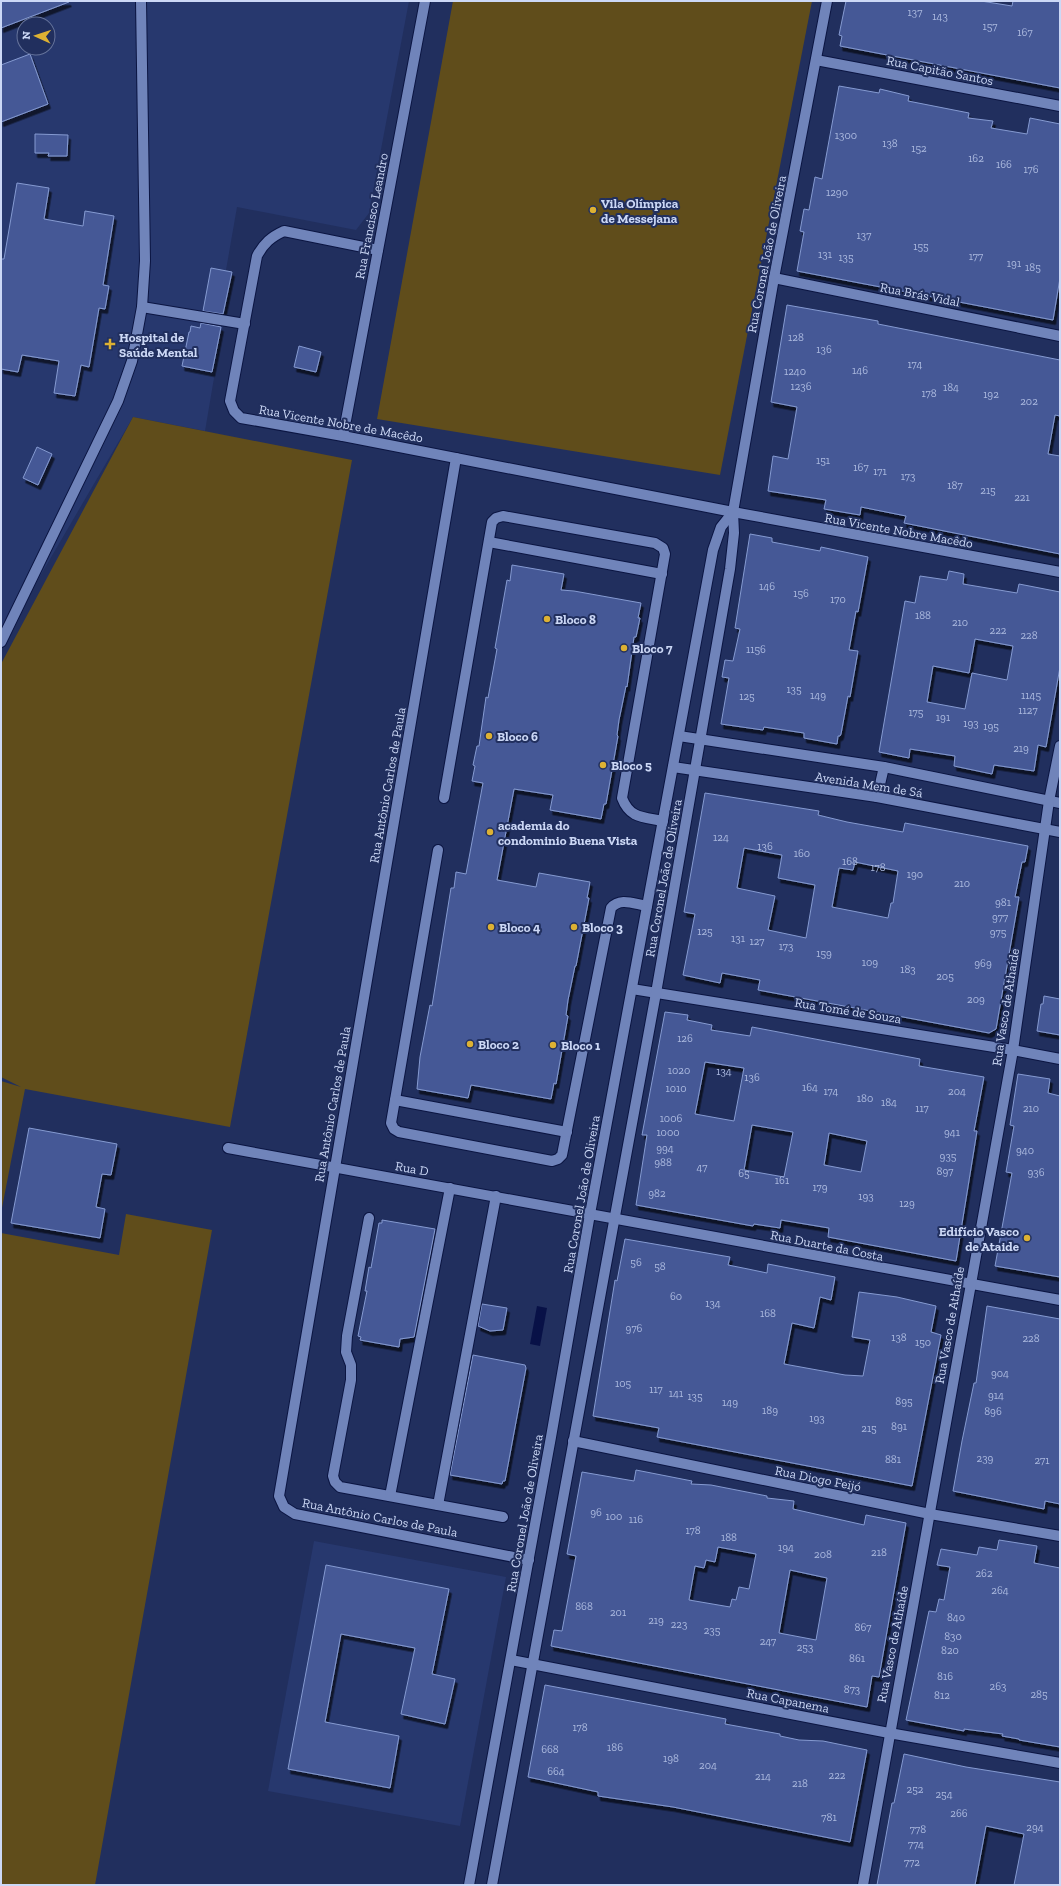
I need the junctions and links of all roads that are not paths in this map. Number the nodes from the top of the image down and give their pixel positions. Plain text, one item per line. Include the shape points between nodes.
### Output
1 (141, 1) edge
2 (425, 1) edge
3 (827, 1) edge
4 (816, 60) junction
5 (1060, 106) edge
6 (378, 250) junction
7 (774, 278) junction
8 (142, 307) junction
9 (244, 324) junction
10 (1060, 336) edge
11 (343, 436) junction
12 (456, 458) junction
13 (733, 512) junction
14 (488, 542) junction
15 (1060, 572) edge
16 (662, 574) junction
17 (1, 642) edge
18 (679, 736) junction
19 (700, 740) junction
20 (1060, 746) edge
21 (673, 767) junction
22 (884, 767) junction
23 (694, 771) junction
24 (877, 797) junction
25 (444, 798) dead end
26 (1049, 801) junction
27 (1060, 803) edge
28 (663, 821) junction
29 (1045, 829) junction
30 (1060, 832) edge
31 (438, 850) dead end
32 (647, 906) junction
33 (632, 989) junction
34 (656, 993) junction
35 (1013, 1050) junction
36 (1060, 1059) edge
37 (395, 1100) junction
38 (567, 1132) junction
39 (228, 1148) dead end
40 (334, 1167) junction
41 (450, 1188) junction
42 (496, 1196) junction
43 (590, 1214) junction
44 (369, 1218) dead end
45 (613, 1218) junction
46 (969, 1284) junction
47 (1060, 1300) edge
48 (573, 1441) junction
49 (390, 1496) junction
50 (438, 1505) junction
51 (930, 1514) junction
52 (503, 1517) dead end
53 (1060, 1536) edge
54 (528, 1560) junction
55 (511, 1660) junction
56 (532, 1664) junction
57 (889, 1733) junction
58 (1060, 1763) edge
59 (470, 1885) edge
60 (492, 1885) edge
61 (863, 1885) edge

1 - 8 street via 145,261
2 - 6 street, Rua Francisco Leandro
3 - 4 street, Rua Coronel João de Oliveira
4 - 5 street, Rua Capitão Santos
4 - 7 street, Rua Coronel João de Oliveira
6 - 9 street, Rua Vicente Nobre de Macêdo via 284,231 272,237 263,244 257,256
6 - 11 street, Rua Francisco Leandro
7 - 10 street, Rua Brás Vidal
7 - 13 street, Rua Coronel João de Oliveira
8 - 9 street
8 - 17 street via 132,361 118,401
9 - 11 street, Rua Vicente Nobre de Macêdo via 230,401 234,411 241,418
11 - 12 street, Rua Vicente Nobre de Macêdo
12 - 13 street, Rua Vicente Nobre de Macêdo
12 - 40 street, Rua Antônio Carlos de Paula
13 - 15 street, Rua Vicente Nobre Macêdo
13 - 18 street, Rua Coronel João de Oliveira via 721,527 713,550
13 - 19 street, Rua Coronel João de Oliveira via 734,533 730,569
14 - 16 street
14 - 16 street via 492,522 503,516 655,543 663,548 665,554
14 - 25 street
16 - 28 street via 622,798 626,809 634,815
18 - 19 street, Avenida Mem de Sá
18 - 21 street, Rua Coronel João de Oliveira
19 - 22 street, Avenida Mem de Sá
19 - 23 street, Rua Coronel João de Oliveira
20 - 26 street, Rua Vasco de Athaíde
21 - 23 street, Avenida Mem de Sá
21 - 28 street, Rua Coronel João de Oliveira
22 - 24 street
22 - 26 street, Avenida Mem de Sá
23 - 24 street, Avenida Mem de Sá
23 - 34 street, Rua Coronel João de Oliveira
24 - 29 street, Avenida Mem de Sá
26 - 27 street, Avenida Mem de Sá
26 - 29 street, Rua Vasco de Athaíde
28 - 32 street, Rua Coronel João de Oliveira
29 - 30 street, Avenida Mem de Sá
29 - 35 street, Rua Vasco de Athaíde
31 - 37 street
32 - 33 street, Rua Coronel João de Oliveira
32 - 38 street via 621,901 611,908
33 - 34 street, Rua Tomé de Souza
33 - 43 street, Rua Coronel João de Oliveira
34 - 35 street, Rua Tomé de Souza
34 - 45 street, Rua Coronel João de Oliveira
35 - 36 street, Rua Tomé de Souza
35 - 46 street, Rua Vasco de Athaíde
37 - 38 street
37 - 38 street via 391,1123 399,1132 552,1161 562,1155
39 - 40 street, Rua D
40 - 41 street, Rua D
40 - 54 street, Rua Antônio Carlos de Paula via 279,1496 284,1507 295,1514
41 - 42 street, Rua D
41 - 49 street
42 - 43 street, Rua D
42 - 50 street
43 - 45 street, Rua Duarte da Costa
43 - 54 street, Rua Coronel João de Oliveira
44 - 49 street via 347,1336 346,1352 351,1365 351,1380 333,1476 340,1487
45 - 46 street, Rua Duarte da Costa
45 - 48 street, Rua Coronel João de Oliveira
46 - 47 street, Rua Duarte da Costa
46 - 51 street, Rua Vasco de Athaíde
48 - 51 street, Rua Diogo Feijó
48 - 56 street, Rua Coronel João de Oliveira
49 - 50 street
50 - 52 street
51 - 53 street, Rua Diogo Feijó
51 - 57 street, Rua Vasco de Athaíde
54 - 55 street, Rua Coronel João de Oliveira
55 - 56 street, Rua Capanema
55 - 59 street, Rua Coronel João de Oliveira
56 - 57 street, Rua Capanema
56 - 60 street, Rua Coronel João de Oliveira
57 - 58 street, Rua Capanema
57 - 61 street, Rua Vasco de Athaíde

